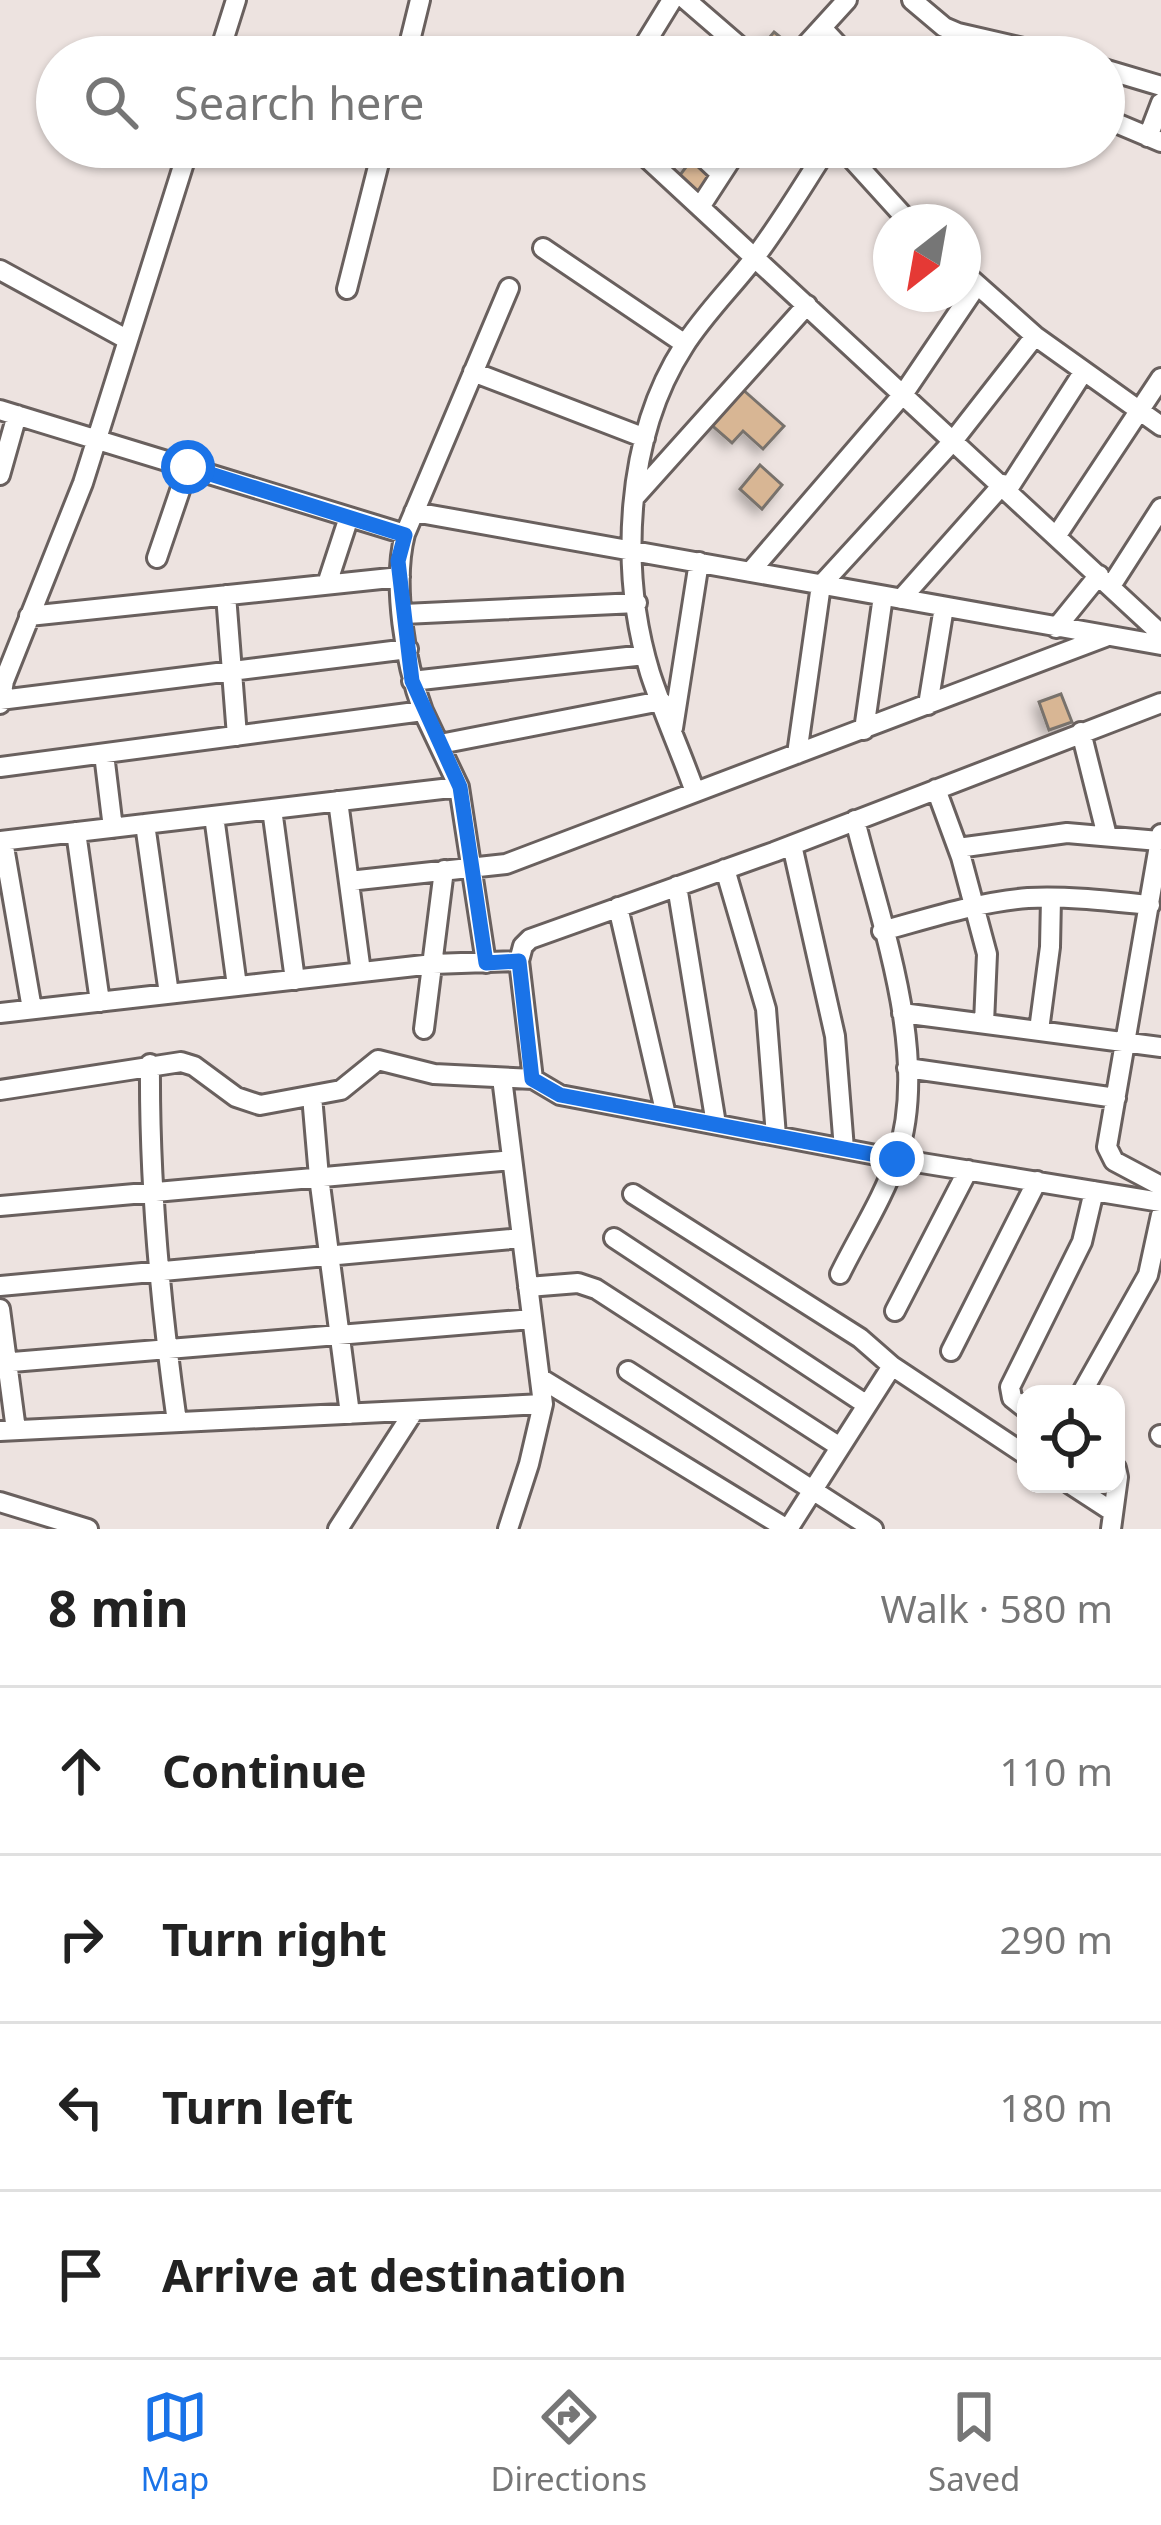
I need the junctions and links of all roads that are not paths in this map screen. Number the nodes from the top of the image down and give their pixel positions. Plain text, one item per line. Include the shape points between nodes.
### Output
1 (420, 0) edge
2 (672, 0) edge
3 (686, 0) edge
4 (847, 0) edge
5 (911, 0) edge
6 (234, 1) edge
7 (822, 28) junction
8 (224, 36) edge
9 (411, 36) edge
10 (651, 36) edge
11 (728, 36) edge
12 (815, 36) edge
13 (829, 36) edge
14 (971, 36) edge
15 (1125, 78) edge
16 (1161, 86) edge
17 (1161, 103) edge
18 (1125, 127) edge
19 (1154, 139) edge
20 (182, 168) edge
21 (378, 168) edge
22 (657, 168) edge
23 (715, 168) edge
24 (725, 168) edge
25 (814, 168) edge
26 (860, 168) edge
27 (721, 174) junction
28 (893, 204) edge
29 (700, 207) junction
30 (543, 248) dead end
31 (755, 257) junction
32 (0, 270) edge
33 (508, 288) dead end
34 (981, 288) edge
35 (347, 289) dead end
36 (807, 305) junction
37 (950, 312) edge
38 (1035, 336) junction
39 (128, 340) junction
40 (685, 344) junction
41 (1084, 371) junction
42 (473, 372) junction
43 (1161, 378) edge
44 (904, 393) junction
45 (1140, 411) junction
46 (8, 413) edge
47 (1161, 425) edge
48 (645, 438) junction
49 (97, 439) junction
50 (953, 441) junction
51 (188, 467) junction
52 (0, 475) edge
53 (1005, 486) junction
54 (633, 498) junction
55 (1161, 508) edge
56 (414, 512) junction
57 (350, 517) junction
58 (405, 535) junction
59 (1057, 535) junction
60 (632, 551) junction
61 (157, 558) dead end
62 (699, 562) junction
63 (750, 572) junction
64 (400, 577) junction
65 (1105, 581) junction
66 (327, 584) junction
67 (821, 585) junction
68 (226, 595) junction
69 (892, 597) junction
70 (637, 603) junction
71 (944, 607) junction
72 (404, 614) junction
73 (29, 616) junction
74 (1056, 628) junction
75 (1161, 634) edge
76 (1105, 637) junction
77 (1161, 645) edge
78 (408, 649) junction
79 (645, 655) junction
80 (233, 671) junction
81 (412, 681) junction
82 (0, 701) edge
83 (661, 701) junction
84 (1161, 703) edge
85 (928, 705) junction
86 (423, 711) junction
87 (673, 728) junction
88 (864, 730) junction
89 (1081, 732) junction
90 (237, 736) junction
91 (440, 743) junction
92 (104, 754) junction
93 (797, 754) junction
94 (0, 767) edge
95 (460, 787) junction
96 (935, 789) junction
97 (695, 792) junction
98 (338, 801) junction
99 (272, 809) junction
100 (214, 816) junction
101 (855, 820) junction
102 (145, 824) junction
103 (113, 828) junction
104 (76, 832) junction
105 (1107, 836) junction
106 (1161, 837) edge
107 (2, 841) edge
108 (792, 845) junction
109 (958, 848) junction
110 (725, 869) junction
111 (444, 870) junction
112 (473, 870) junction
113 (349, 881) junction
114 (677, 886) junction
115 (1051, 898) junction
116 (1150, 905) junction
117 (976, 906) junction
118 (618, 907) junction
119 (882, 932) junction
120 (519, 961) junction
121 (486, 963) junction
122 (433, 964) junction
123 (361, 972) junction
124 (296, 980) junction
125 (237, 986) junction
126 (169, 994) junction
127 (100, 1001) junction
128 (32, 1009) junction
129 (902, 1012) junction
130 (0, 1013) edge
131 (984, 1023) junction
132 (424, 1029) dead end
133 (1039, 1030) junction
134 (1127, 1042) junction
135 (1161, 1047) edge
136 (150, 1064) junction
137 (908, 1068) junction
138 (502, 1078) junction
139 (532, 1079) junction
140 (0, 1090) edge
141 (312, 1096) junction
142 (1116, 1098) junction
143 (666, 1115) junction
144 (716, 1124) junction
145 (776, 1136) junction
146 (844, 1149) junction
147 (897, 1159) junction
148 (512, 1160) junction
149 (968, 1170) junction
150 (319, 1177) junction
151 (1037, 1181) junction
152 (1161, 1186) edge
153 (1094, 1191) junction
154 (153, 1193) junction
155 (633, 1194) dead end
156 (1161, 1202) edge
157 (0, 1206) edge
158 (1161, 1215) edge
159 (522, 1238) junction
160 (614, 1238) dead end
161 (329, 1256) junction
162 (156, 1271) junction
163 (840, 1274) dead end
164 (0, 1286) edge
165 (528, 1287) junction
166 (0, 1309) edge
167 (895, 1311) dead end
168 (532, 1318) junction
169 (339, 1335) junction
170 (167, 1349) junction
171 (951, 1352) dead end
172 (4, 1363) edge
173 (892, 1366) junction
174 (628, 1371) dead end
175 (540, 1378) junction
176 (1086, 1385) edge
177 (1017, 1402) edge
178 (543, 1405) junction
179 (867, 1405) junction
180 (414, 1411) junction
181 (350, 1414) junction
182 (177, 1423) junction
183 (8, 1431) edge
184 (841, 1447) junction
185 (1017, 1449) edge
186 (813, 1491) junction
187 (1080, 1493) edge
188 (0, 1502) edge
189 (1112, 1521) edge
190 (346, 1526) edge
191 (88, 1529) edge
192 (508, 1529) edge
193 (788, 1529) edge
194 (873, 1529) edge

1 - 9 street
2 - 10 street
3 - 11 street
4 - 7 street
5 - 14 street via 944,27
6 - 8 street
7 - 12 street
7 - 13 street
15 - 16 street
17 - 19 street
18 - 19 street
20 - 39 street
21 - 35 street
22 - 29 street
23 - 27 street
24 - 27 street
25 - 31 street
26 - 28 street
27 - 29 street
29 - 31 street
30 - 40 street
31 - 36 street
31 - 40 street
32 - 39 street
33 - 42 street
34 - 38 street
36 - 44 street
36 - 54 street
37 - 44 street
38 - 41 street
38 - 50 street
39 - 49 street
40 - 48 street
41 - 45 street
41 - 53 street
42 - 48 street
42 - 56 street
43 - 45 street
44 - 50 street
44 - 63 street
45 - 47 street
45 - 59 street
46 - 49 street
46 - 52 street
48 - 54 street
49 - 51 street
49 - 73 street
50 - 53 street
50 - 67 street
51 - 57 street
51 - 61 street
53 - 59 street
53 - 69 street
54 - 60 street
55 - 65 street
56 - 58 street
56 - 60 street
57 - 58 street
57 - 66 street
58 - 64 street
59 - 65 street
60 - 62 street
60 - 70 street
62 - 63 street
62 - 87 street
63 - 67 street
64 - 66 street
64 - 72 street
65 - 74 street
65 - 75 street
66 - 68 street
67 - 69 street
67 - 93 street
68 - 73 street
68 - 80 street
69 - 71 street
69 - 88 street
70 - 72 street
70 - 79 street
71 - 74 street
71 - 85 street
72 - 78 street
73 - 82 street
74 - 76 street
76 - 77 street
76 - 85 street
78 - 80 street
78 - 81 street
79 - 81 street
79 - 83 street
80 - 82 street
80 - 90 street
81 - 86 street
83 - 87 street
83 - 91 street
84 - 89 street
85 - 88 street
86 - 90 street
86 - 91 street
87 - 97 street
88 - 93 street
89 - 96 street
89 - 105 street
90 - 92 street
91 - 95 street
92 - 94 street
92 - 103 street
93 - 97 street
95 - 98 street
95 - 112 street
96 - 101 street
96 - 109 street
97 - 112 street
98 - 99 street
98 - 113 street
99 - 100 street
99 - 124 street
100 - 102 street
100 - 125 street
101 - 108 street
101 - 119 street
102 - 103 street
102 - 126 street
103 - 104 street
104 - 107 street
104 - 127 street
105 - 106 street
105 - 109 street via 1051,834
106 - 116 street
107 - 128 street
108 - 110 street
108 - 146 street via 835,1036
109 - 117 street
110 - 114 street
110 - 145 street via 766,1009
111 - 112 street
111 - 113 street
111 - 122 street
112 - 121 street
113 - 123 street
114 - 118 street
114 - 144 street
115 - 116 street
115 - 117 street
115 - 133 street
116 - 134 street
117 - 119 street
117 - 131 street via 987,954
118 - 120 street via 530,939
118 - 143 street
119 - 129 street
120 - 121 street
120 - 139 street
121 - 122 street
122 - 123 street
122 - 132 street
123 - 124 street
124 - 125 street
125 - 126 street
126 - 127 street
127 - 128 street
128 - 130 street
129 - 131 street
129 - 137 street
131 - 133 street
133 - 134 street
134 - 135 street
134 - 142 street
136 - 140 street
136 - 141 street via 194,1066 260,1105
136 - 154 street
137 - 142 street
137 - 147 street
138 - 139 street
138 - 141 street via 378,1060 347,1087
138 - 148 street
139 - 143 street via 560,1095
141 - 150 street
142 - 152 street via 1109,1157
143 - 144 street
144 - 145 street
145 - 146 street
146 - 147 street
147 - 149 street
147 - 163 street
148 - 150 street
148 - 159 street
149 - 151 street
149 - 167 street
150 - 154 street
150 - 161 street
151 - 153 street
151 - 171 street
153 - 156 street
153 - 177 street via 1082,1242 1010,1387
154 - 157 street
154 - 162 street
155 - 173 street
158 - 176 street via 1148,1275
159 - 161 street
159 - 165 street
160 - 179 street
161 - 162 street
161 - 169 street
162 - 164 street
162 - 170 street
165 - 168 street
165 - 184 street via 596,1288
166 - 172 street
168 - 169 street
168 - 175 street
169 - 170 street
169 - 181 street
170 - 172 street
170 - 182 street
172 - 183 street
173 - 179 street
173 - 185 street
174 - 186 street
175 - 178 street
175 - 193 street
178 - 180 street
178 - 192 street
179 - 184 street
180 - 181 street
180 - 190 street
181 - 182 street
182 - 183 street
184 - 186 street
186 - 193 street
186 - 194 street
187 - 189 street
188 - 191 street

